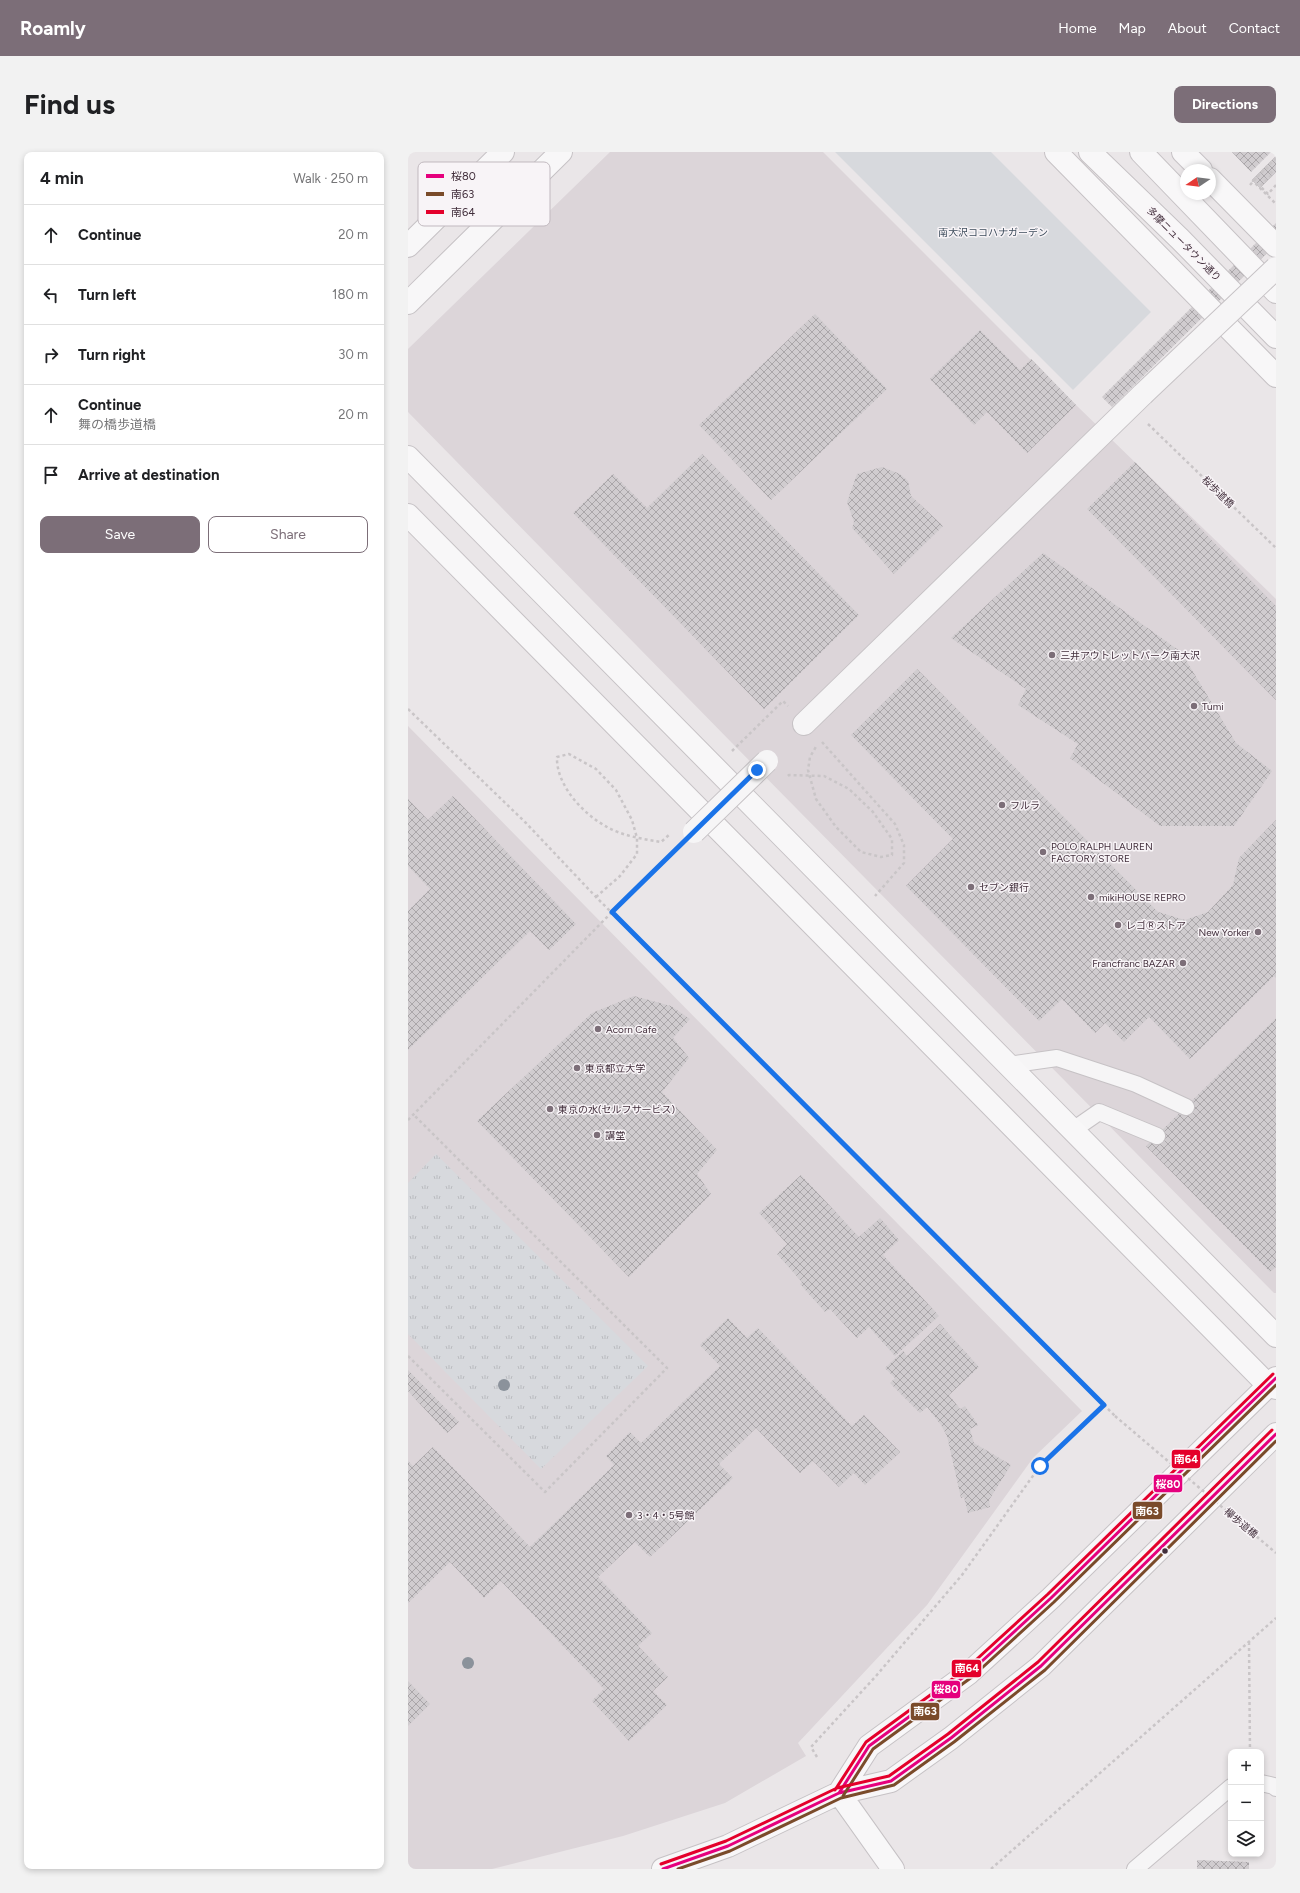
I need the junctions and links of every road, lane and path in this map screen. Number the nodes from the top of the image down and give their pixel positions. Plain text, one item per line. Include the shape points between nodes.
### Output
1 (503, 152) edge
2 (561, 152) edge
3 (1056, 152) edge
4 (1090, 152) edge
5 (1141, 152) edge
6 (1183, 152) edge
7 (1276, 158) edge
8 (493, 162) edge
9 (550, 163) edge
10 (1195, 164) edge
11 (1216, 185) edge
12 (1248, 186) dead end
13 (1276, 186) edge
14 (1276, 204) edge
15 (428, 226) edge
16 (486, 226) edge
17 (408, 246) edge
18 (1276, 246) edge
19 (1276, 268) edge
20 (1276, 292) edge
21 (408, 303) edge
22 (1276, 337) edge
23 (1276, 376) edge
24 (1160, 437) dead end
25 (408, 457) edge
26 (408, 515) edge
27 (1276, 548) edge
28 (408, 709) edge
29 (804, 724) joint
30 (730, 753) dead end
31 (762, 766) joint
32 (694, 832) junction
33 (596, 897) junction
34 (872, 899) dead end
35 (612, 912) junction
36 (1008, 1065) junction
37 (1186, 1106) dead end
38 (413, 1114) junction
39 (408, 1120) edge
40 (1073, 1130) junction
41 (1157, 1136) dead end
42 (1276, 1336) edge
43 (408, 1356) edge
44 (1274, 1384) edge
45 (1104, 1405) junction
46 (1276, 1434) edge
47 (1276, 1553) edge
48 (1276, 1618) edge
49 (1249, 1641) junction
50 (1250, 1749) edge
51 (817, 1757) dead end
52 (1264, 1784) edge
53 (1276, 1788) edge
54 (1228, 1790) edge
55 (838, 1793) junction
56 (663, 1869) edge
57 (893, 1869) edge
58 (991, 1869) edge
59 (1135, 1869) edge

1 - 8 street
2 - 9 street
3 - 23 street
4 - 22 street, 多摩ニュータウン通り
5 - 20 street
6 - 10 street
7 - 14 path, bridge via 1253,181
11 - 18 street
12 - 13 path via 1266,167 1273,174 1260,186 1268,194
15 - 17 street
16 - 21 street
19 - 29 street, bridge
24 - 27 path, 桜歩道橋
25 - 36 street
26 - 44 street
28 - 33 path, 欅歩道橋 via 526,823
29 - 30 path via 783,701
31 - 32 street, bridge
31 - 34 path via 771,784 790,775 803,775 810,776 824,776 849,789 873,812 892,839 892,855 880,857 861,852 836,827 816,799 810,778 808,770 810,757 820,740 895,824 904,845 904,863
32 - 33 path via 684,822 660,842 641,838 634,837 607,827 580,807 564,785 557,767 557,757 569,754 596,769 616,790 634,826 635,832 636,838 637,854 620,876
32 - 35 path
33 - 35 path, 欅歩道橋
35 - 38 path
35 - 45 path, 欅歩道橋
36 - 37 lane via 1056,1058 1136,1084
36 - 40 street
38 - 39 path
38 - 43 path via 667,1368 545,1492
40 - 41 lane via 1100,1112
40 - 42 street
44 - 55 street via 1052,1598 969,1673 869,1746
45 - 47 path, 欅歩道橋, bridge
45 - 51 path via 1040,1466 962,1576 811,1747
46 - 55 street via 1041,1666 951,1738 891,1781
48 - 49 path
49 - 50 path
49 - 58 path
52 - 53 lane
54 - 59 lane
55 - 56 street via 728,1846
55 - 57 street

